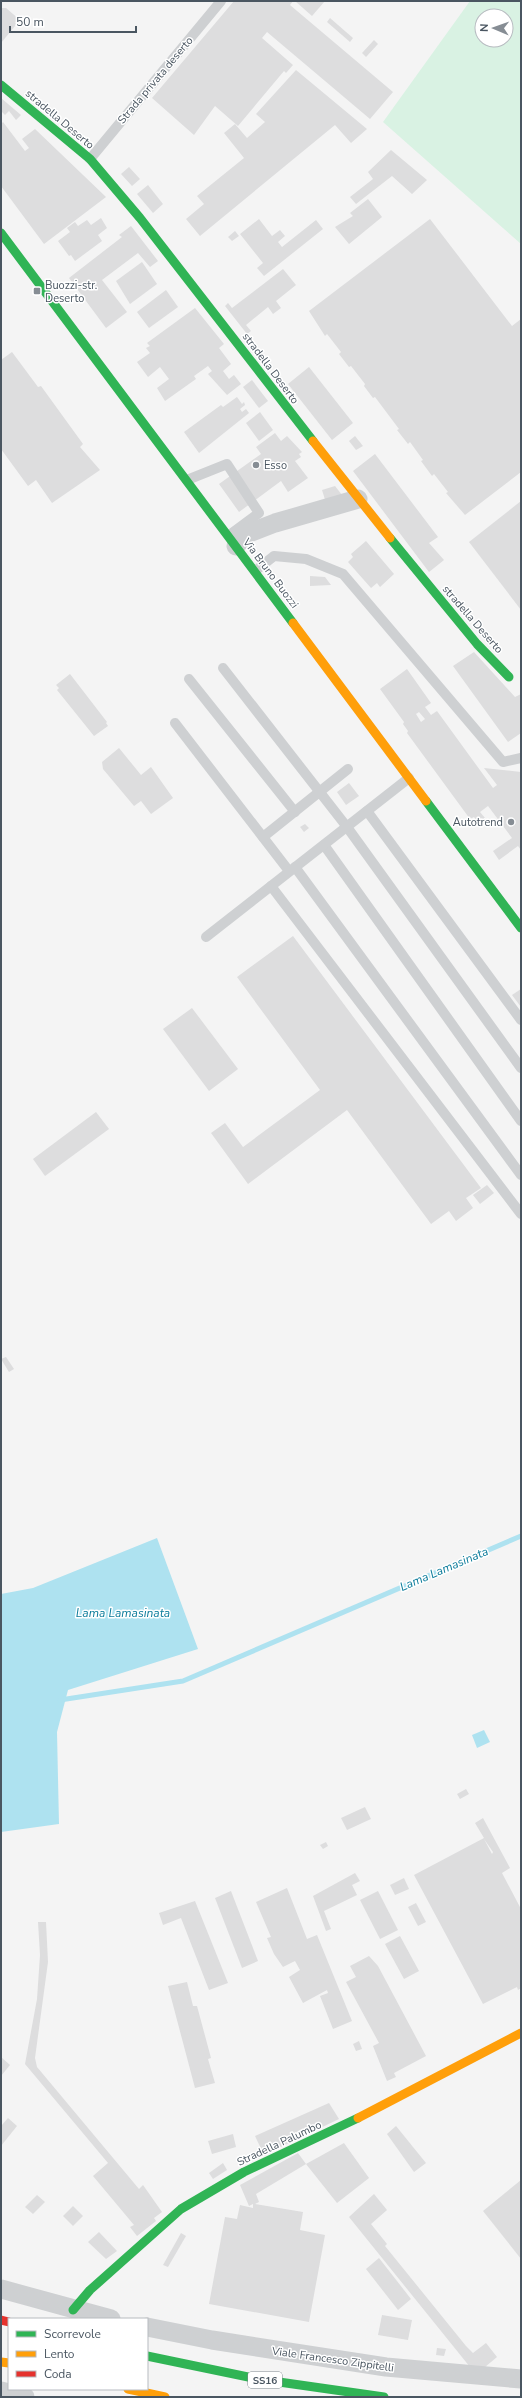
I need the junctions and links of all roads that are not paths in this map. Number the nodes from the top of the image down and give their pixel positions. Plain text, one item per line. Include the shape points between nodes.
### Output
1 (221, 1) edge
2 (1, 85) edge
3 (90, 159) junction
4 (2, 235) edge
5 (187, 480) junction
6 (358, 499) junction
7 (232, 541) junction
8 (255, 571) junction
9 (224, 668) dead end
10 (509, 677) joint
11 (521, 679) edge
12 (189, 680) dead end
13 (175, 723) dead end
14 (521, 758) edge
15 (348, 769) dead end
16 (409, 778) junction
17 (320, 792) junction
18 (367, 811) junction
19 (295, 812) junction
20 (347, 827) junction
21 (263, 837) junction
22 (324, 845) junction
23 (292, 869) junction
24 (271, 886) junction
25 (521, 928) edge
26 (206, 937) dead end
27 (521, 1020) edge
28 (521, 1068) edge
29 (521, 1121) edge
30 (521, 1175) edge
31 (521, 1214) edge
32 (521, 2033) edge
33 (1, 2289) edge
34 (73, 2310) junction
35 (107, 2318) edge
36 (148, 2327) edge
37 (148, 2356) edge
38 (521, 2380) edge
39 (133, 2390) edge
40 (1, 2391) edge
41 (25, 2397) edge
42 (165, 2397) edge
43 (384, 2397) edge

1 - 3 lane, Strada privata deserto
2 - 3 main road, stradella Deserto
3 - 6 main road, stradella Deserto via 186,276
4 - 5 main road, Via Bruno Buozzi
5 - 7 main road, Via Bruno Buozzi
5 - 7 lane via 227,464 259,513
6 - 7 street via 275,523
6 - 10 main road, stradella Deserto via 477,644
7 - 8 main road, Via Bruno Buozzi
8 - 14 lane via 274,556 306,559 343,574 503,762
8 - 16 main road, Via Bruno Buozzi
9 - 17 lane
10 - 11 lane
12 - 19 lane
13 - 21 lane
15 - 17 lane
16 - 18 lane
16 - 25 main road, Via Bruno Buozzi
17 - 19 lane
17 - 20 lane
18 - 20 lane
18 - 27 lane
19 - 21 lane
20 - 22 lane
20 - 28 lane
21 - 23 lane
22 - 23 lane
22 - 29 lane
23 - 24 lane
23 - 30 lane
24 - 26 lane
24 - 31 lane
32 - 34 main road, Stradella Palumbo via 348,2123 244,2172 180,2209 90,2290
33 - 34 street
34 - 35 street
36 - 38 street, Viale Francesco Zippitelli via 386,2367
37 - 43 main road, SS16 via 258,2379
39 - 42 main road
40 - 41 street

